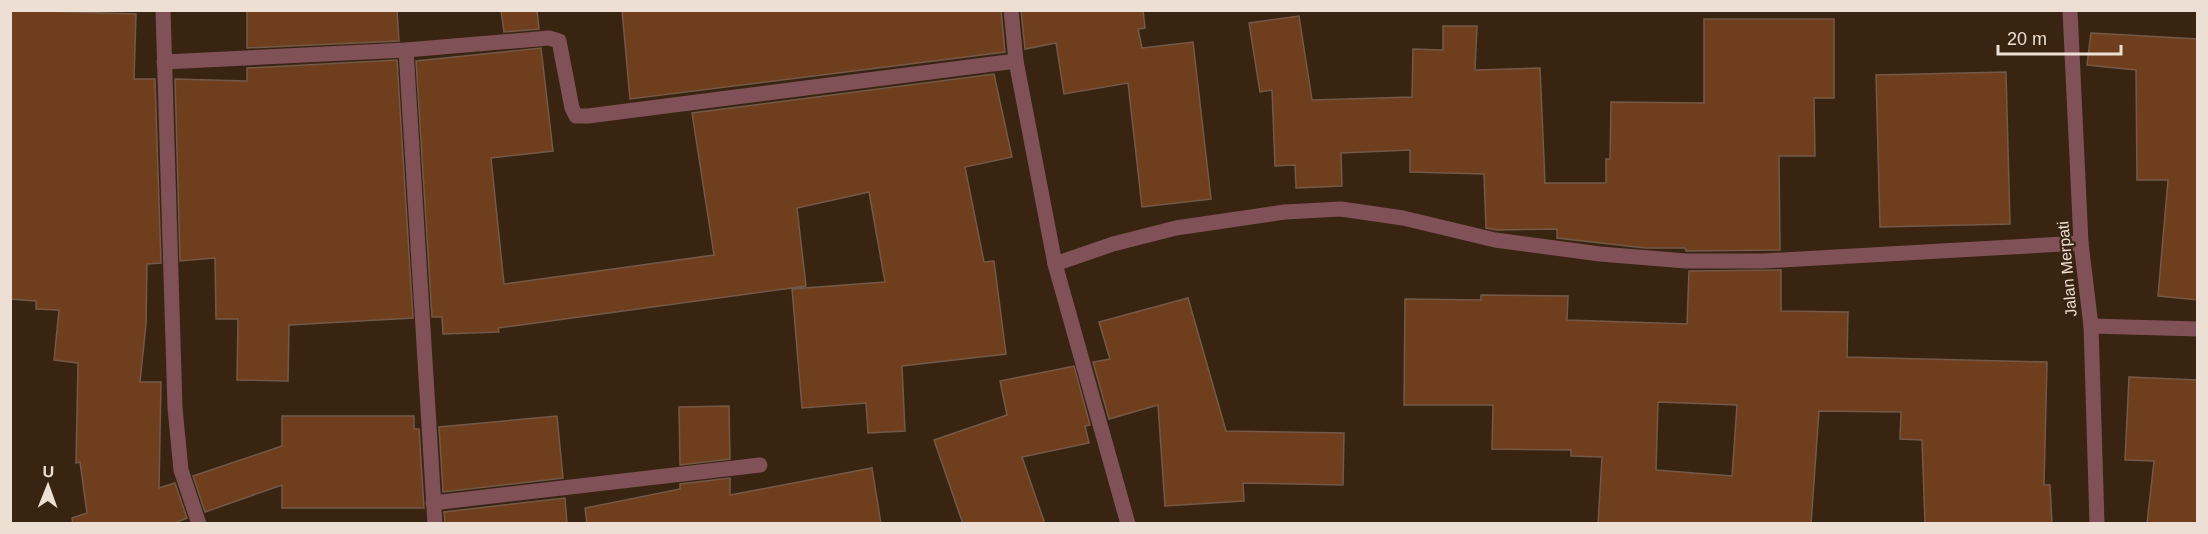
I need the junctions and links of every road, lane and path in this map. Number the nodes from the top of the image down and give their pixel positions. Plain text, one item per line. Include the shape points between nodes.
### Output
1 (163, 10) edge
2 (1011, 10) edge
3 (2070, 10) edge
4 (406, 50) junction
5 (1016, 61) junction
6 (164, 62) junction
7 (2082, 243) junction
8 (1055, 264) junction
9 (2091, 326) junction
10 (2198, 329) edge
11 (760, 465) dead end
12 (433, 503) junction
13 (199, 524) edge
14 (435, 524) edge
15 (1128, 524) edge
16 (2097, 524) edge

1 - 6 street
2 - 5 street
3 - 7 street, Jalan Merpati
4 - 5 street via 549,38 559,41 576,116
4 - 6 street
4 - 12 street
5 - 8 street
6 - 13 street via 174,408 181,470
7 - 8 street via 1763,261 1686,261 1495,240 1341,208 1176,228
7 - 9 street, Jalan Merpati
8 - 15 street
9 - 10 street
9 - 16 street, Jalan Merpati
11 - 12 street
12 - 14 street

